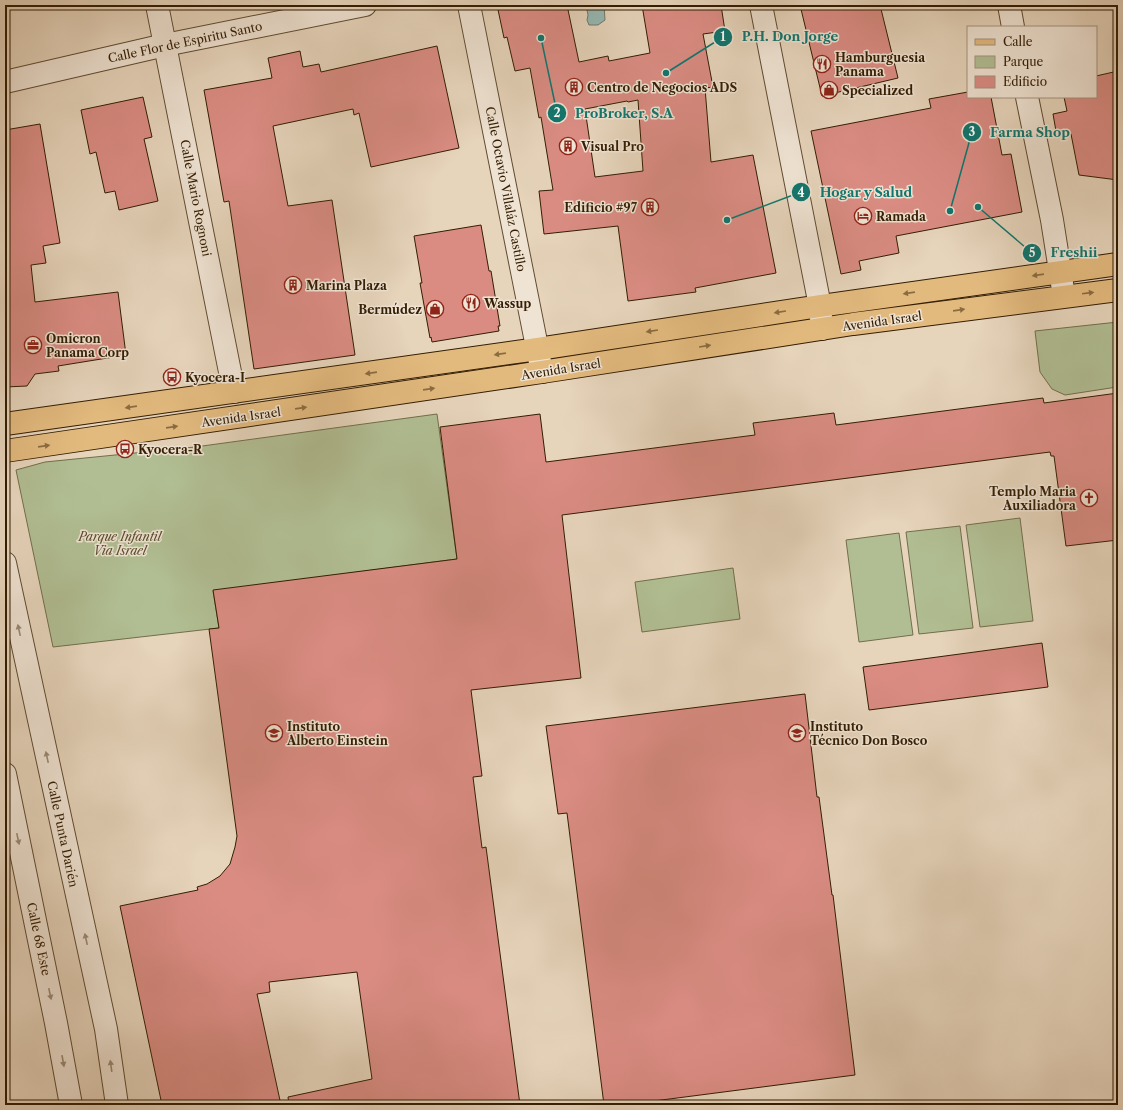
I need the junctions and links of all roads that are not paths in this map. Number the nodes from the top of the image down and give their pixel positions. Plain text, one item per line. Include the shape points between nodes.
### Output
1 (157, 5) edge
2 (365, 5) edge
3 (469, 5) edge
4 (761, 5) edge
5 (1009, 5) edge
6 (1013, 26) edge
7 (165, 45) junction
8 (5, 82) edge
9 (1027, 98) edge
10 (1118, 264) edge
11 (1060, 271) junction
12 (1118, 290) edge
13 (1064, 296) junction
14 (820, 306) junction
15 (822, 329) junction
16 (538, 349) junction
17 (542, 372) junction
18 (234, 392) junction
19 (5, 424) edge
20 (5, 451) edge
21 (5, 563) edge
22 (5, 774) edge
23 (71, 1105) edge
24 (117, 1105) edge

1 - 7 street, Calle Mario Rognoni
2 - 7 street, Calle Flor de Espiritu Santo
3 - 16 street, Calle Octavio Villaláz Castillo
4 - 14 street
5 - 6 street
7 - 8 street, Calle Flor de Espiritu Santo
7 - 18 street, Calle Mario Rognoni
9 - 11 street
10 - 11 main road, Avenida Israel
11 - 13 street
11 -> 14 main road, Avenida Israel
13 -> 12 main road, Avenida Israel
15 -> 13 main road, Avenida Israel
14 - 15 street
14 -> 16 main road, Avenida Israel
17 -> 15 main road, Avenida Israel
16 - 17 street, Calle Octavio Villaláz Castillo
16 -> 18 main road, Avenida Israel
20 -> 17 main road, Avenida Israel
18 -> 19 main road, Avenida Israel
24 -> 21 street, Calle Punta Darién via 106,1029
22 -> 23 street, Calle 68 Este

